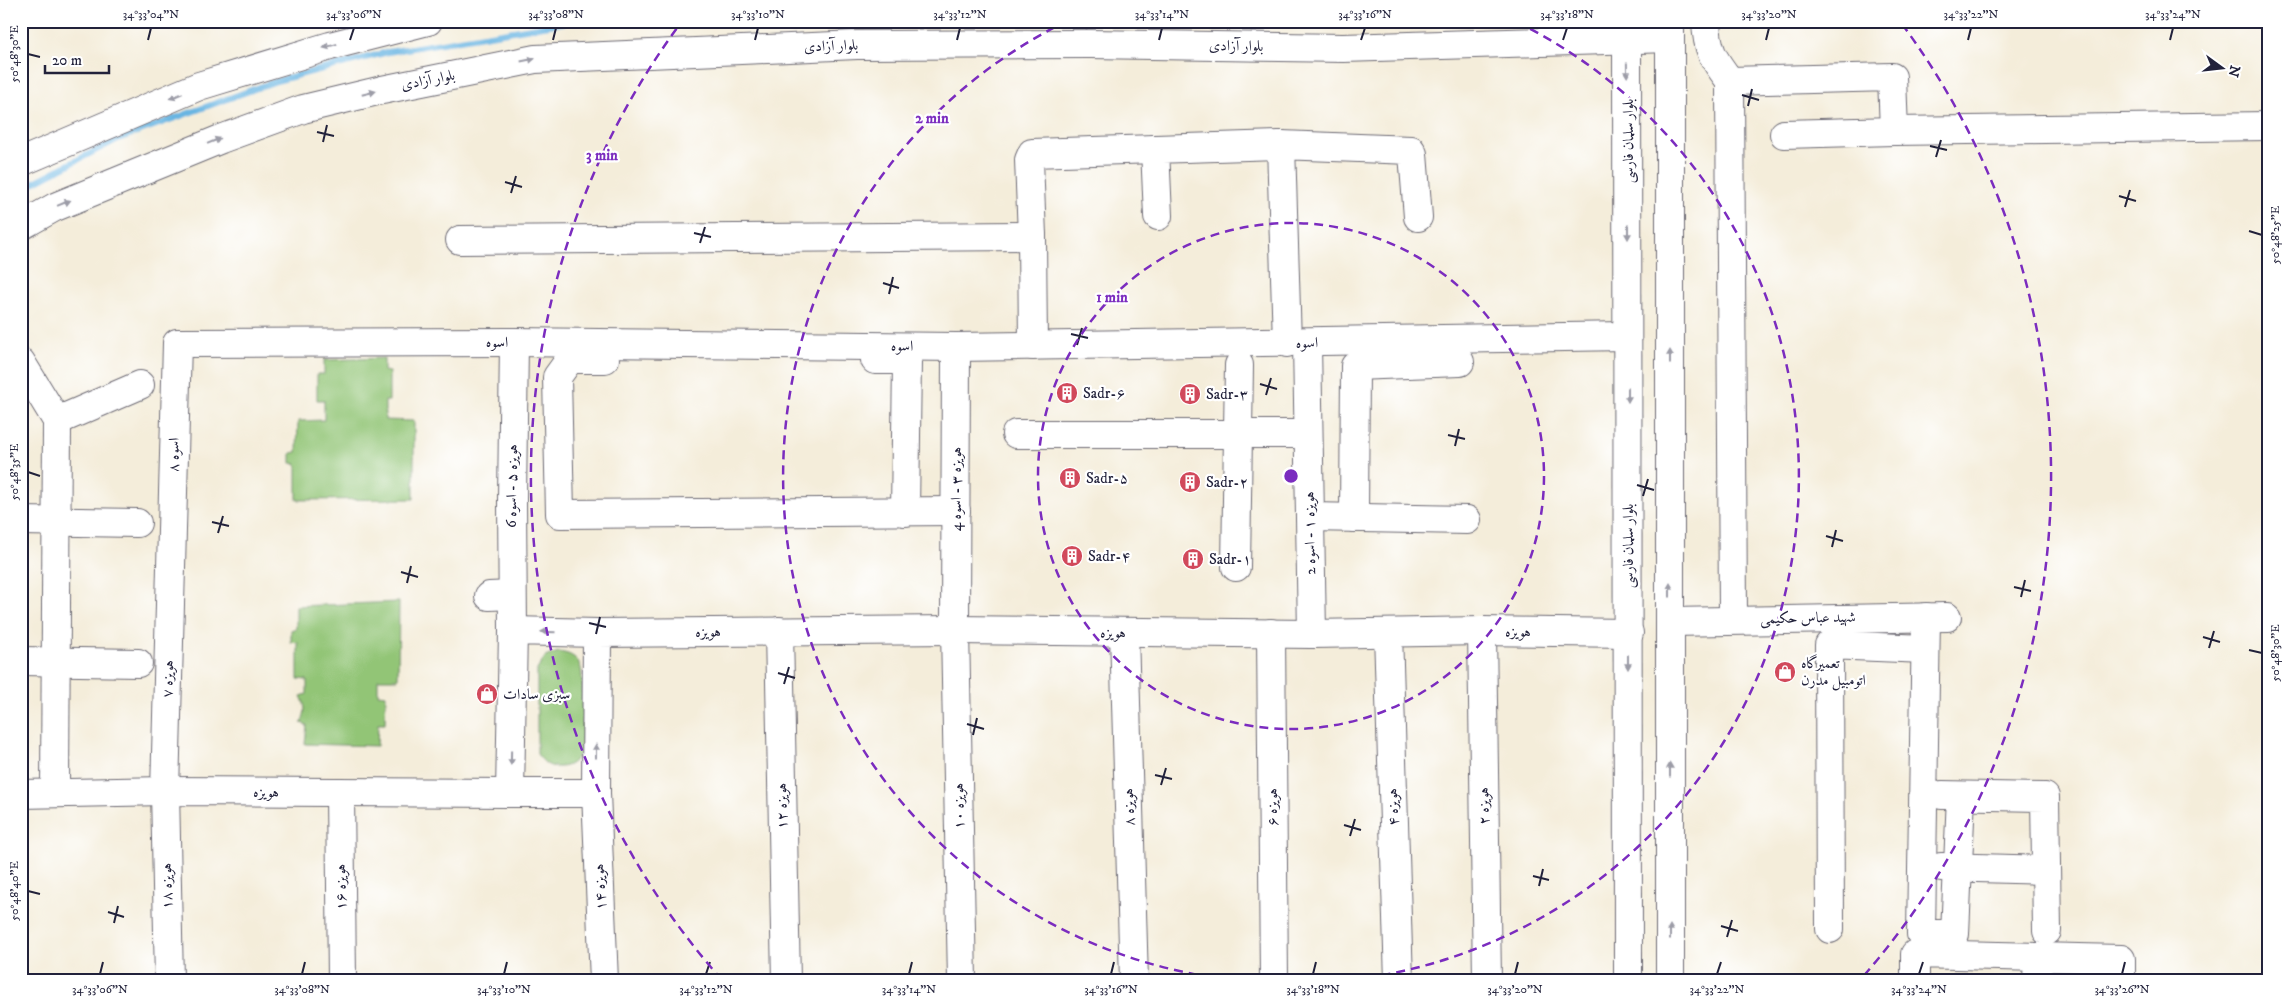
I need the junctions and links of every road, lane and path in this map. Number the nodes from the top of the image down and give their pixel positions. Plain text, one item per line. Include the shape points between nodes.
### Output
1 (428, 21) edge
2 (1706, 21) edge
3 (1670, 30) edge
4 (1627, 31) edge
5 (1730, 80) junction
6 (2268, 126) edge
7 (1894, 131) junction
8 (1784, 134) dead end
9 (1671, 139) junction
10 (1628, 141) junction
11 (1281, 145) junction
12 (1155, 149) junction
13 (21, 162) edge
14 (1158, 216) dead end
15 (1418, 217) dead end
16 (21, 226) edge
17 (1032, 236) junction
18 (460, 240) dead end
19 (1627, 336) junction
20 (177, 342) joint
21 (514, 342) junction
22 (1297, 343) junction
23 (1033, 346) junction
24 (956, 347) junction
25 (21, 362) edge
26 (1460, 362) dead end
27 (1238, 365) dead end
28 (140, 385) dead end
29 (57, 421) junction
30 (1016, 434) dead end
31 (1238, 434) junction
32 (1308, 434) junction
33 (956, 511) junction
34 (905, 512) junction
35 (1310, 517) junction
36 (1354, 518) junction
37 (1467, 520) dead end
38 (21, 521) edge
39 (57, 522) junction
40 (137, 523) dead end
41 (171, 567) joint
42 (1236, 567) dead end
43 (1733, 619) junction
44 (1670, 622) junction
45 (955, 630) junction
46 (513, 631) junction
47 (779, 631) junction
48 (1482, 631) junction
49 (597, 633) junction
50 (1124, 633) junction
51 (1271, 633) junction
52 (1388, 633) junction
53 (1628, 633) junction
54 (1312, 634) junction
55 (1925, 649) junction
56 (21, 662) edge
57 (56, 663) junction
58 (138, 663) dead end
59 (166, 791) junction
60 (340, 792) junction
61 (55, 793) junction
62 (510, 793) junction
63 (596, 793) junction
64 (21, 794) edge
65 (1923, 795) junction
66 (1961, 796) junction
67 (1922, 866) junction
68 (1958, 867) junction
69 (2046, 870) junction
70 (1830, 929) dead end
71 (2047, 931) dead end
72 (2037, 969) edge
73 (169, 981) edge
74 (342, 981) edge
75 (604, 981) edge
76 (786, 981) edge
77 (962, 981) edge
78 (1134, 981) edge
79 (1274, 981) edge
80 (1399, 981) edge
81 (1487, 981) edge
82 (1628, 981) edge
83 (1670, 981) edge
84 (1915, 981) edge
85 (2121, 981) edge

1 -> 13 street via 330,46 199,86
2 - 5 street via 1712,56
3 - 4 street, بلوار آزادی
3 - 9 street
4 -> 10 street, بلوار سلمان فارسی
16 -> 4 street, بلوار آزادی via 55,207 303,109 535,59 857,45 1343,48
5 - 7 street via 1892,77
5 - 43 street
6 - 7 street
7 - 8 street
9 - 10 street
44 -> 9 street
10 -> 19 street, بلوار سلمان فارسی
11 - 12 street
11 - 15 street via 1411,150
11 - 22 street, هویزه ۱ - اسوه 2
12 - 14 street
12 - 17 street via 1032,153 1029,160
17 - 18 street
17 - 23 street
19 - 22 street, اسوه
19 -> 53 street, بلوار سلمان فارسی
20 - 21 street, اسوه
20 - 41 street, اسوه ۸
21 - 24 street, اسوه
21 - 46 street, هویزه ۵ - اسوه 6 via 500,595
22 - 23 street, اسوه
22 - 32 street, هویزه ۱ - اسوه 2
23 - 24 street, اسوه
24 - 33 street, هویزه ۳ - اسوه 4
25 - 29 street
26 - 36 street via 1355,366
27 - 31 street
28 - 29 street
29 - 39 street
30 - 31 street
31 - 32 street
31 - 42 street
32 - 35 street, هویزه ۱ - اسوه 2
33 - 34 street
33 - 45 street, هویزه ۳ - اسوه 4
34 - 34 street via 907,360 570,358 557,377 560,514
35 - 36 street
35 - 54 street, هویزه ۱ - اسوه 2
36 - 37 street
38 - 39 street
39 - 40 street
39 - 57 street
41 - 59 street, هویزه ۷
43 - 44 street, شهید عباس حکیمی
43 - 55 street, شهید عباس حکیمی via 1936,617
83 -> 44 street
45 - 47 street, هویزه
45 - 50 street, هویزه
45 - 77 street, هویزه ۱۰
49 -> 46 street, هویزه
46 -> 62 street
47 - 49 street, هویزه
47 - 76 street, هویزه ۱۲
48 - 52 street, هویزه
48 - 53 street, هویزه
48 - 81 street, هویزه ۲
63 -> 49 street
50 - 51 street, هویزه
50 - 78 street, هویزه ۸
51 - 54 street, هویزه
51 - 79 street, هویزه ۶
52 - 54 street, هویزه
52 - 80 street, هویزه ۴
53 -> 82 street, بلوار سلمان فارسی
55 - 65 street
55 - 70 street via 1829,645
56 - 57 street
57 - 58 street
57 - 61 street
59 - 60 street, هویزه
59 - 61 street, هویزه
59 - 73 street, هویزه ‍۱۸
60 - 62 street, هویزه
60 - 74 street, هویزه ‍۱۶
61 - 64 street, هویزه
62 - 63 street, هویزه
63 - 75 street, هویزه ۱۴
65 - 66 street
65 - 67 street
66 - 68 street
66 - 69 street via 2045,797
67 - 68 street
67 - 68 street via 1921,934 1955,934
68 - 69 street
69 - 71 street
72 - 84 street via 1915,954
72 - 85 street via 2121,959

